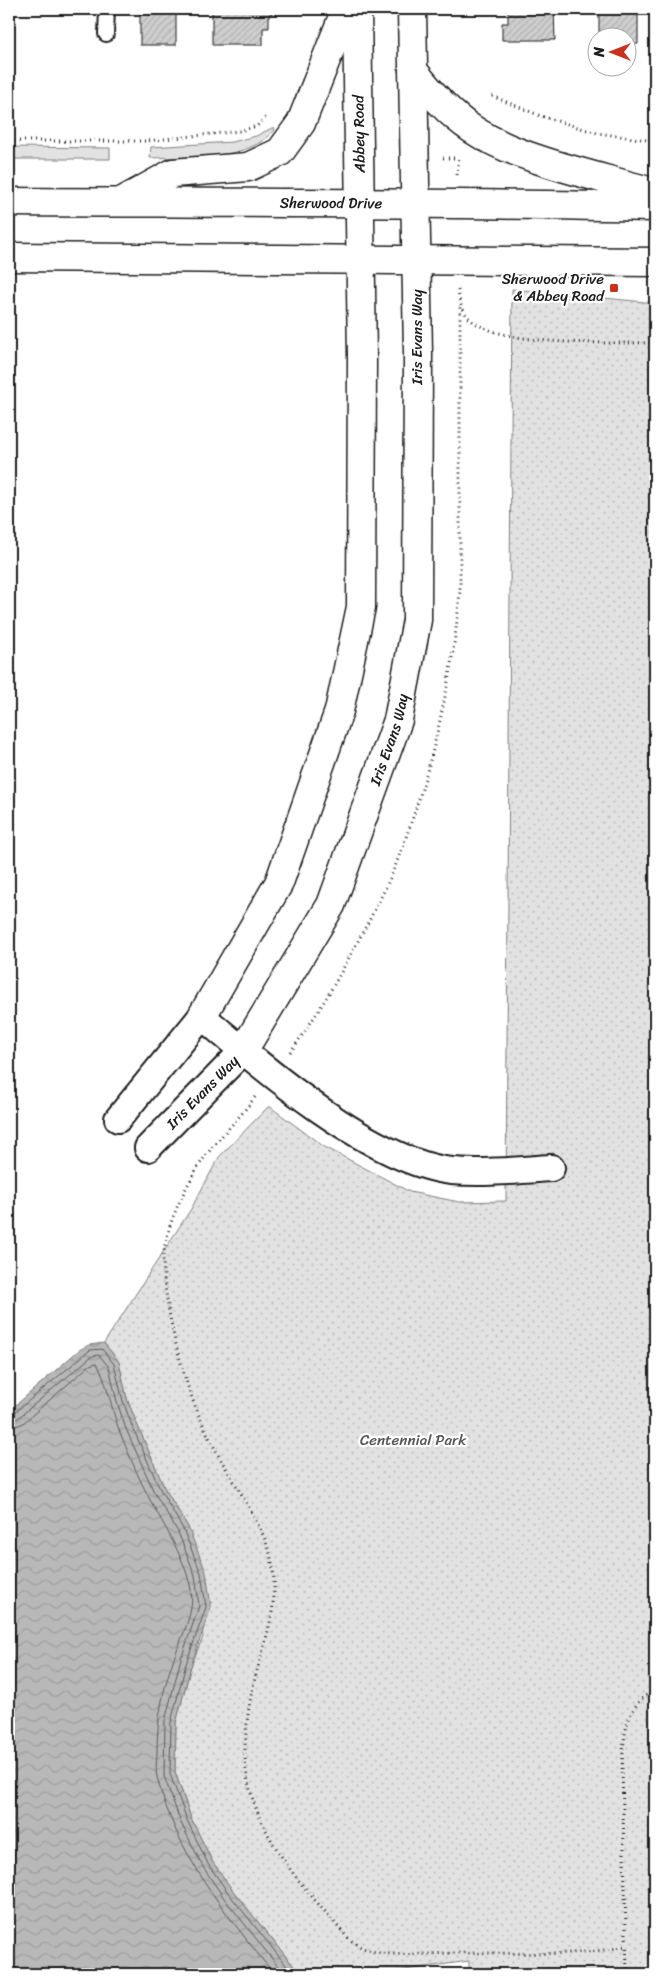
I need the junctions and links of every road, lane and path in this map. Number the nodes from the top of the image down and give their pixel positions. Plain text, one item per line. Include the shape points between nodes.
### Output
1 (108, 9) edge
2 (346, 9) edge
3 (356, 9) edge
4 (412, 9) edge
5 (106, 34) dead end
6 (412, 70) junction
7 (492, 96) dead end
8 (267, 116) dead end
9 (9, 141) edge
10 (655, 141) edge
11 (458, 158) dead end
12 (457, 183) dead end
13 (655, 193) edge
14 (9, 202) edge
15 (121, 202) junction
16 (415, 202) junction
17 (359, 204) junction
18 (655, 207) edge
19 (9, 257) edge
20 (416, 259) junction
21 (360, 260) junction
22 (655, 262) edge
23 (458, 282) dead end
24 (460, 305) junction
25 (655, 343) edge
26 (202, 1016) junction
27 (243, 1051) junction
28 (273, 1074) junction
29 (118, 1119) dead end
30 (148, 1148) dead end
31 (552, 1168) dead end
32 (655, 1690) edge
33 (627, 1946) junction
34 (627, 1974) edge

1 - 5 lane
2 - 15 street via 301,123 280,152 248,167 172,173
3 - 17 street, Abbey Road
4 - 6 street
6 - 13 street via 438,101 472,129 528,156
6 - 16 street
7 - 10 path via 541,116 597,133
8 - 9 path via 257,126 240,131 146,141
11 - 12 path
14 - 15 street, Sherwood Drive
15 - 17 street, Sherwood Drive
16 - 17 street, Sherwood Drive
16 - 18 street, Sherwood Drive
16 - 20 street
17 - 21 street, Abbey Road
19 - 21 street
20 - 21 street
20 - 22 street
20 - 27 street, Iris Evans Way via 417,620 398,720 331,905
21 - 26 street via 361,607 340,711 279,882
23 - 24 path
24 - 25 path via 471,320 493,332 573,342
24 - 28 path via 460,592 443,714 396,865 334,985 311,1024
26 - 27 street
26 - 29 street
27 - 28 street
27 - 30 street, Iris Evans Way
28 - 31 street via 371,1142 412,1161 451,1171
28 - 33 path via 194,1173 170,1227 163,1267 172,1333 196,1412 256,1521 272,1561 273,1607 247,1715 245,1753 254,1800 278,1853 293,1874 339,1927 362,1948 393,1953 579,1953
32 - 33 path via 643,1696 633,1708 624,1740
33 - 34 path

